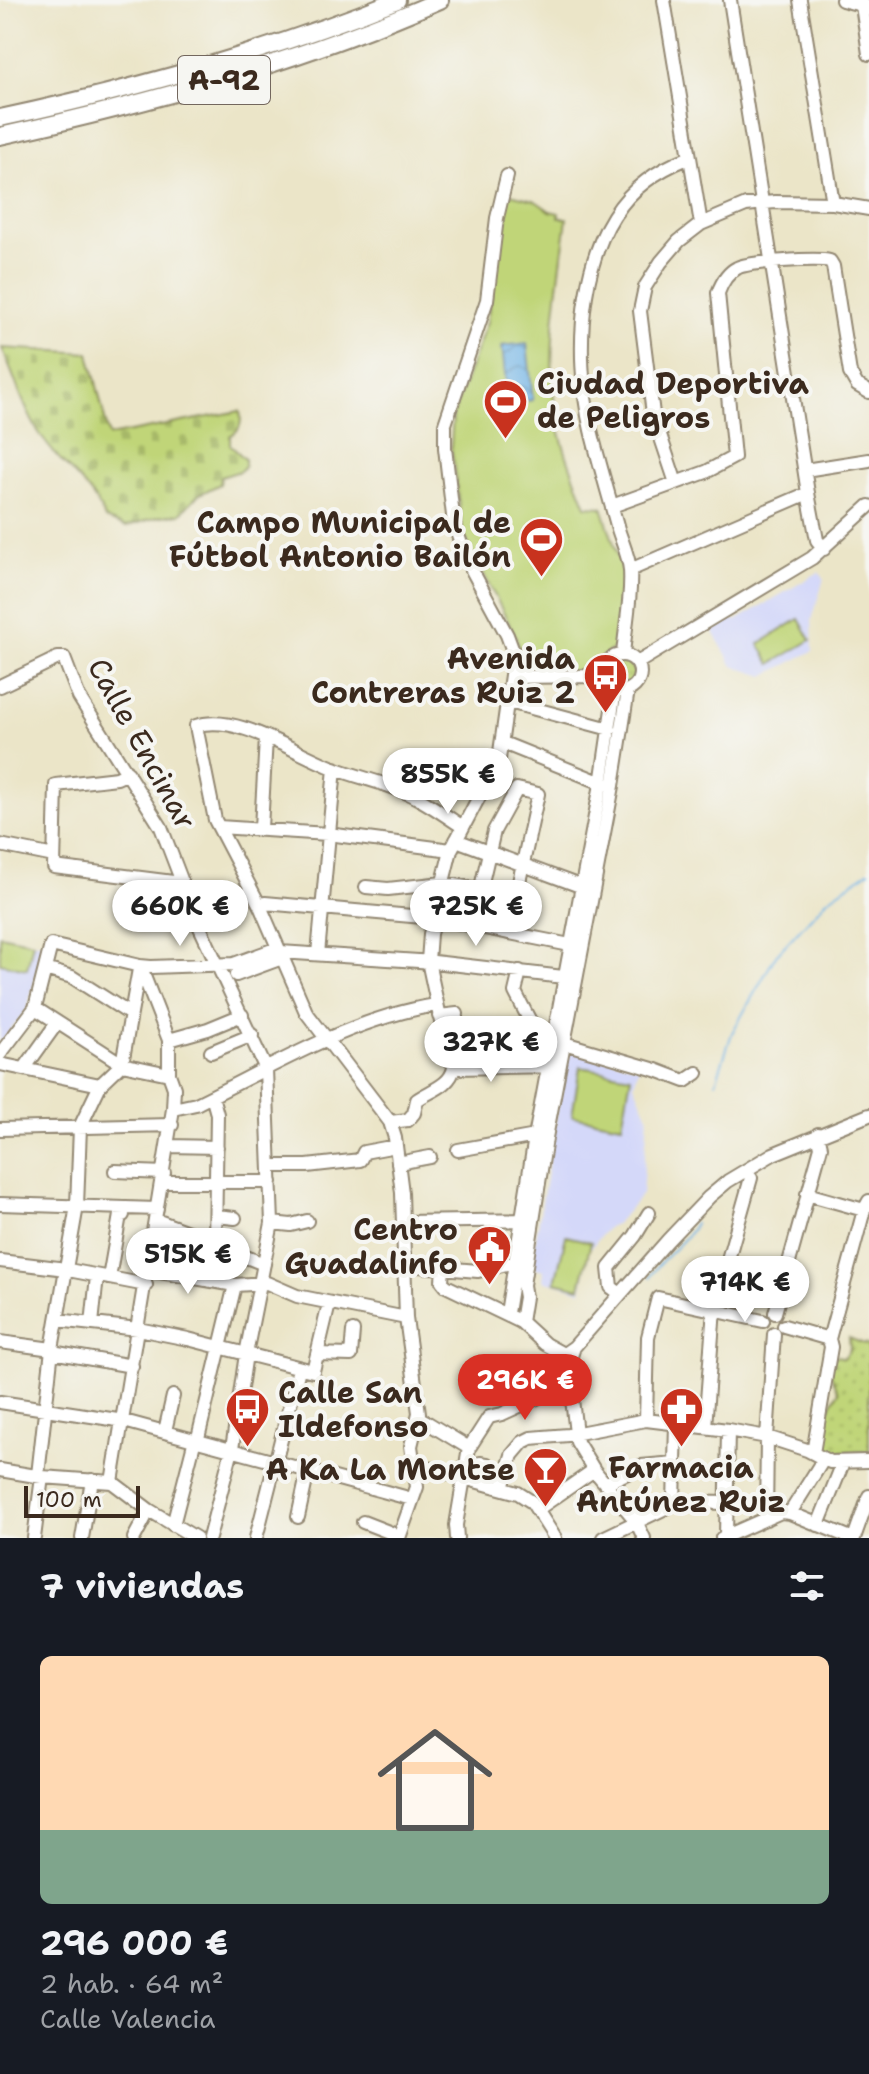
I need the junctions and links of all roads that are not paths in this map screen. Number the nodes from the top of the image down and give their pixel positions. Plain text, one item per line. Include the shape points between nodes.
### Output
1 (397, 0) edge
2 (440, 0) edge
3 (664, 0) edge
4 (730, 0) edge
5 (800, 0) edge
6 (842, 0) edge
7 (865, 6) edge
8 (869, 54) edge
9 (0, 118) edge
10 (0, 136) edge
11 (688, 158) junction
12 (507, 176) dead end
13 (762, 202) junction
14 (833, 203) junction
15 (869, 209) edge
16 (701, 224) junction
17 (772, 264) junction
18 (869, 392) edge
19 (869, 460) edge
20 (805, 470) junction
21 (676, 483) junction
22 (808, 493) junction
23 (612, 506) junction
24 (869, 506) edge
25 (824, 549) junction
26 (630, 570) junction
27 (623, 655) junction
28 (637, 663) junction
29 (604, 676) junction
30 (512, 677) junction
31 (0, 686) edge
32 (621, 689) junction
33 (509, 702) junction
34 (610, 729) junction
35 (266, 738) junction
36 (503, 743) junction
37 (335, 768) junction
38 (128, 773) junction
39 (607, 785) junction
40 (219, 827) junction
41 (463, 827) junction
42 (261, 828) junction
43 (328, 834) junction
44 (0, 845) edge
45 (454, 845) junction
46 (488, 852) junction
47 (54, 856) junction
48 (523, 865) junction
49 (181, 883) junction
50 (443, 883) junction
51 (366, 887) dead end
52 (587, 889) junction
53 (480, 890) junction
54 (515, 897) junction
55 (260, 906) junction
56 (322, 908) junction
57 (457, 910) dead end
58 (436, 912) junction
59 (473, 927) junction
60 (508, 933) junction
61 (570, 945) junction
62 (280, 953) junction
63 (318, 954) junction
64 (428, 961) junction
65 (220, 965) junction
66 (140, 966) junction
67 (45, 969) junction
68 (520, 971) junction
69 (236, 975) dead end
70 (570, 977) junction
71 (35, 1008) junction
72 (438, 1011) junction
73 (130, 1014) junction
74 (457, 1014) dead end
75 (242, 1015) junction
76 (57, 1023) junction
77 (252, 1035) junction
78 (325, 1038) junction
79 (446, 1038) junction
80 (465, 1038) dead end
81 (169, 1040) junction
82 (564, 1043) junction
83 (211, 1052) dead end
84 (0, 1054) edge
85 (0, 1064) edge
86 (122, 1064) junction
87 (526, 1065) junction
88 (554, 1066) junction
89 (454, 1068) junction
90 (24, 1069) junction
91 (266, 1069) junction
92 (697, 1073) dead end
93 (169, 1074) junction
94 (100, 1085) junction
95 (212, 1096) junction
96 (173, 1109) junction
97 (869, 1115) edge
98 (390, 1122) junction
99 (172, 1125) junction
100 (80, 1127) junction
101 (0, 1129) edge
102 (818, 1134) junction
103 (540, 1138) junction
104 (169, 1146) junction
105 (396, 1146) junction
106 (217, 1147) junction
107 (458, 1150) dead end
108 (430, 1157) dead end
109 (398, 1163) junction
110 (271, 1166) junction
111 (115, 1171) dead end
112 (163, 1178) junction
113 (751, 1178) dead end
114 (217, 1182) junction
115 (271, 1182) junction
116 (807, 1194) junction
117 (0, 1204) edge
118 (866, 1205) edge
119 (77, 1206) junction
120 (649, 1213) dead end
121 (121, 1215) dead end
122 (156, 1215) junction
123 (216, 1216) junction
124 (235, 1218) dead end
125 (527, 1220) junction
126 (307, 1221) dead end
127 (404, 1222) junction
128 (272, 1223) junction
129 (215, 1242) junction
130 (0, 1261) edge
131 (515, 1262) junction
132 (264, 1264) junction
133 (406, 1265) junction
134 (443, 1268) junction
135 (64, 1270) junction
136 (149, 1270) junction
137 (103, 1277) junction
138 (260, 1282) junction
139 (146, 1285) junction
140 (235, 1285) junction
141 (619, 1293) junction
142 (329, 1304) junction
143 (714, 1309) junction
144 (507, 1313) junction
145 (775, 1313) junction
146 (406, 1318) junction
147 (57, 1320) junction
148 (763, 1321) junction
149 (521, 1322) junction
150 (92, 1324) junction
151 (138, 1329) junction
152 (779, 1330) junction
153 (353, 1331) dead end
154 (829, 1339) junction
155 (0, 1342) edge
156 (220, 1347) junction
157 (52, 1350) junction
158 (246, 1354) junction
159 (317, 1354) junction
160 (564, 1359) junction
161 (132, 1366) junction
162 (299, 1369) junction
163 (173, 1396) dead end
164 (0, 1402) edge
165 (44, 1410) junction
166 (418, 1417) junction
167 (646, 1420) junction
168 (124, 1421) junction
169 (676, 1423) junction
170 (705, 1427) junction
171 (728, 1430) junction
172 (165, 1431) junction
173 (575, 1433) junction
174 (767, 1437) junction
175 (196, 1440) junction
176 (469, 1448) junction
177 (232, 1449) junction
178 (818, 1456) junction
179 (276, 1461) junction
180 (869, 1461) edge
181 (675, 1463) junction
182 (843, 1463) junction
183 (414, 1464) junction
184 (0, 1470) edge
185 (594, 1470) junction
186 (308, 1471) junction
187 (467, 1473) junction
188 (40, 1476) junction
189 (92, 1480) junction
190 (112, 1482) junction
191 (607, 1483) junction
192 (496, 1487) junction
193 (869, 1496) edge
194 (412, 1499) junction
195 (727, 1503) junction
196 (674, 1504) junction
197 (538, 1509) junction
198 (149, 1510) junction
199 (790, 1513) junction
200 (298, 1517) dead end
201 (766, 1519) junction
202 (636, 1521) junction
203 (363, 1522) dead end
204 (818, 1525) junction
205 (175, 1530) edge
206 (730, 1536) edge
207 (399, 1537) edge
208 (34, 1538) edge
209 (82, 1538) edge
210 (134, 1538) edge
211 (196, 1538) edge
212 (209, 1538) edge
213 (256, 1538) edge
214 (457, 1538) edge
215 (555, 1538) edge
216 (603, 1538) edge
217 (644, 1538) edge
218 (852, 1538) edge

1 - 9 highway, A-92 via 233,60
2 - 10 highway, A-92 via 339,42 214,84
3 - 11 street
4 - 13 street
5 - 14 street
6 - 7 street
7 - 8 street
11 - 16 street
11 - 23 street via 644,182 624,202 606,230 587,291 583,388
12 - 30 street via 487,300 445,424 445,448 454,524 467,561 507,635 514,654
13 - 14 street
13 - 16 street
13 - 17 street
14 - 15 street
16 - 21 street via 652,274 640,311 653,414
17 - 18 street via 830,261 850,373
17 - 20 street
17 - 21 street via 736,268 718,293 734,457
19 - 20 street
20 - 22 street
21 - 23 street
22 - 25 street via 817,540
22 - 26 street
23 - 26 street
24 - 25 street
25 - 28 street
26 - 27 street
27 - 28 street
27 - 29 street via 609,660
28 - 32 street via 639,680
29 - 30 street
29 - 32 street
30 - 33 street
31 - 38 street, Calle Encinar via 64,658 79,697
32 - 34 street
32 - 39 street
33 - 34 street
33 - 36 street
34 - 39 street
35 - 37 street
35 - 40 street via 223,722 196,726
35 - 42 street
36 - 39 street
36 - 41 street via 493,774
37 - 41 street via 406,792
37 - 43 street
38 - 47 street via 56,785
38 - 49 street, Calle Encinar via 161,827
39 - 52 street
40 - 42 street
40 - 55 street
41 - 45 street
42 - 43 street
43 - 45 street
43 - 56 street
44 - 47 street
45 - 46 street
45 - 50 street
46 - 48 street
46 - 48 street via 517,789 538,794
46 - 53 street
47 - 49 street via 54,867
48 - 52 street
48 - 54 street
49 - 65 street, Calle Encinar
50 - 51 street
50 - 53 street
50 - 58 street
52 - 61 street
52 - 70 street
53 - 54 street
53 - 59 street
54 - 60 street
55 - 56 street
55 - 62 street
56 - 58 street
56 - 63 street
57 - 58 street
58 - 59 street
58 - 64 street
59 - 60 street
60 - 61 street
61 - 70 street
62 - 63 street
62 - 65 street
62 - 69 street
62 - 78 street via 306,1012
63 - 64 street
64 - 68 street
64 - 72 street
65 - 66 street
65 - 75 street, Calle Encinar
66 - 67 street via 51,945
66 - 73 street
66 - 81 street
67 - 71 street
67 - 73 street via 72,977
68 - 70 street
68 - 87 street via 515,992 533,1027
70 - 82 street
70 - 88 street
71 - 76 street
71 - 84 street
72 - 74 street
72 - 78 street via 374,1021
72 - 79 street
73 - 86 street
75 - 77 street, Calle Encinar
75 - 81 street
76 - 86 street
76 - 90 street
77 - 83 street
77 - 91 street, Calle Encinar
78 - 91 street
78 - 98 street
79 - 80 street
79 - 89 street
81 - 93 street
82 - 88 street
82 - 92 street via 685,1081
85 - 90 street
86 - 93 street
86 - 94 street
87 - 88 street
87 - 89 street
88 - 103 street
89 - 98 street via 444,1084 417,1100 408,1120
90 - 94 street
91 - 95 street
91 - 110 street, Calle Encinar
93 - 96 street
94 - 100 street
95 - 96 street
95 - 106 street
96 - 99 street
97 - 102 street
98 - 105 street
99 - 100 street
99 - 104 street
100 - 101 street
100 - 119 street
102 - 116 street via 821,1147
102 - 141 street via 728,1181
103 - 107 street
103 - 125 street
104 - 106 street
104 - 112 street
105 - 109 street
105 - 110 street via 364,1152 360,1160
106 - 114 street
108 - 109 street
109 - 127 street
110 - 115 street, Calle Encinar
111 - 112 street
112 - 114 street
112 - 122 street
113 - 143 street
114 - 115 street
114 - 123 street
115 - 128 street, Calle Encinar
116 - 118 street
116 - 145 street
117 - 119 street
118 - 154 street
119 - 122 street
119 - 135 street
120 - 141 street via 609,1268 611,1287
121 - 137 street
122 - 129 street
122 - 136 street
123 - 124 street
123 - 129 street
125 - 127 street
125 - 131 street
125 - 149 street
126 - 128 street
127 - 133 street
128 - 132 street, Calle Encinar
129 - 132 street
130 - 135 street
131 - 134 street via 478,1271
131 - 144 street
132 - 138 street, Calle Encinar
133 - 134 street
133 - 146 street
134 - 144 street via 446,1286
135 - 137 street
135 - 147 street
136 - 139 street
136 - 140 street
137 - 139 street
137 - 150 street
138 - 140 street
138 - 142 street
138 - 158 street, Calle Encinar
139 - 151 street
140 - 156 street
141 - 160 street
142 - 146 street via 366,1317
142 - 159 street
143 - 148 street
143 - 167 street via 658,1298 648,1337
143 - 170 street
144 - 149 street
145 - 148 street
145 - 152 street via 782,1318
146 - 166 street
147 - 150 street
147 - 157 street
148 - 152 street via 766,1331
149 - 160 street
150 - 151 street
151 - 156 street
151 - 161 street
152 - 154 street
152 - 174 street
153 - 159 street via 351,1355
154 - 178 street
155 - 157 street
156 - 158 street
156 - 175 street
157 - 161 street
157 - 165 street
158 - 162 street
158 - 177 street, Calle Encinar
159 - 162 street via 313,1371
160 - 173 street
160 - 176 street via 537,1398 489,1417
161 - 168 street
162 - 179 street
163 - 172 street
164 - 165 street
165 - 168 street
165 - 188 street
166 - 176 street
166 - 183 street via 411,1446
167 - 169 street
167 - 173 street
168 - 172 street
168 - 190 street
169 - 170 street
169 - 181 street
170 - 171 street
171 - 174 street
171 - 195 street
172 - 175 street
173 - 185 street
173 - 192 street via 523,1442
174 - 178 street
174 - 201 street
175 - 177 street
175 - 205 street
176 - 187 street
177 - 179 street
177 - 212 street, Calle Encinar
178 - 182 street
178 - 199 street
179 - 186 street
179 - 213 street
180 - 182 street
181 - 191 street via 641,1466
181 - 196 street
182 - 204 street
183 - 187 street
183 - 194 street via 417,1487
184 - 188 street
185 - 191 street
185 - 197 street
186 - 194 street
186 - 200 street
187 - 192 street
187 - 192 street via 487,1464
187 - 214 street
188 - 189 street
188 - 208 street
189 - 190 street
189 - 209 street
190 - 198 street
191 - 202 street
192 - 197 street via 525,1497
193 - 218 street
194 - 207 street
195 - 196 street
195 - 206 street
196 - 202 street
197 - 215 street
198 - 205 street
198 - 210 street
199 - 201 street
199 - 204 street
201 - 206 street
202 - 216 street
202 - 217 street
203 - 207 street
204 - 218 street
205 - 211 street

